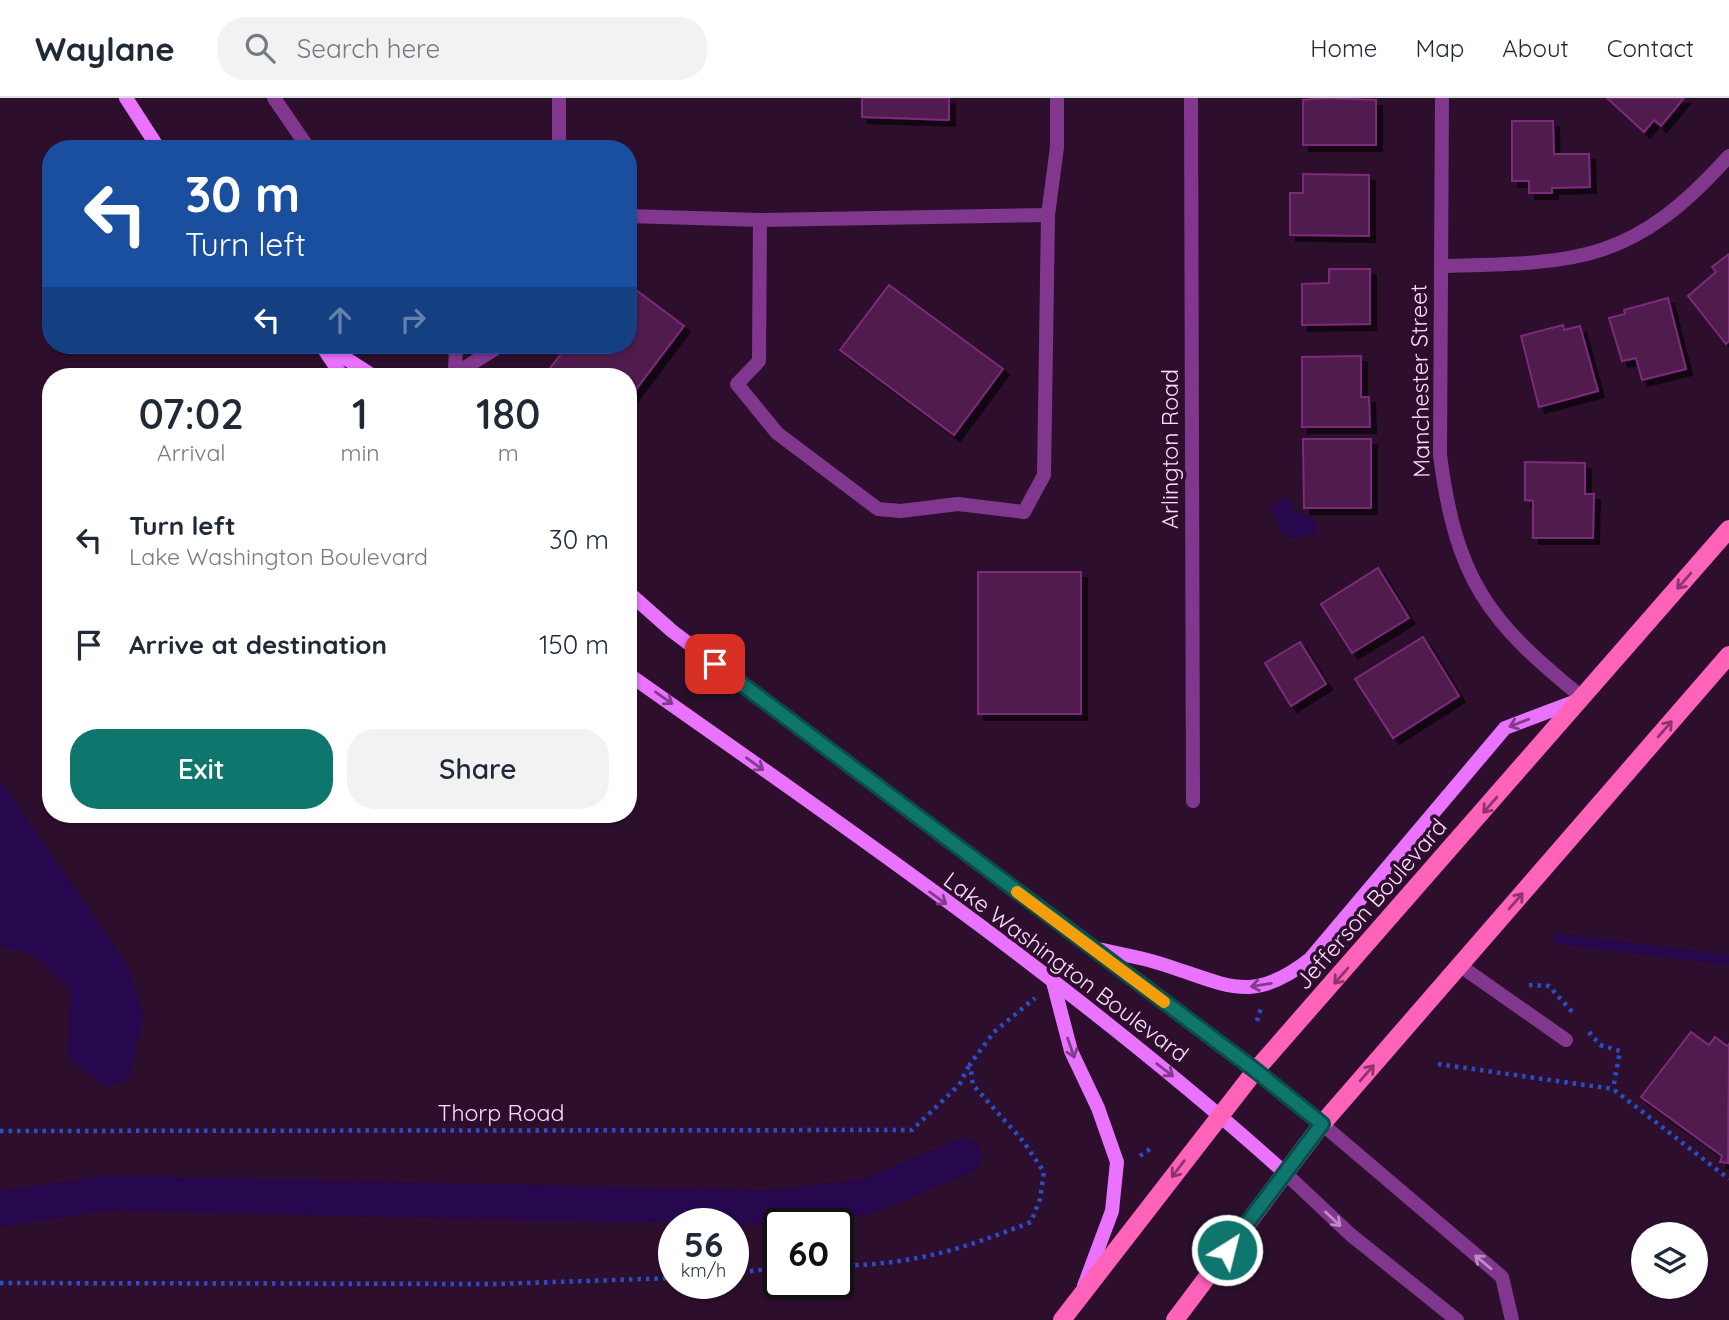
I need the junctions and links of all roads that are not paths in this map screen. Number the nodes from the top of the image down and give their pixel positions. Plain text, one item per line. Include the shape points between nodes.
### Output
1 (127, 98) edge
2 (274, 98) edge
3 (559, 98) edge
4 (1057, 98) edge
5 (1191, 98) edge
6 (1443, 98) edge
7 (153, 140) edge
8 (303, 140) edge
9 (559, 140) edge
10 (1729, 156) edge
11 (1048, 215) junction
12 (637, 216) edge
13 (760, 220) junction
14 (1442, 267) junction
15 (338, 354) edge
16 (486, 354) edge
17 (360, 368) edge
18 (464, 368) edge
19 (1729, 529) edge
20 (637, 600) edge
21 (1729, 655) edge
22 (637, 681) edge
23 (1583, 698) junction
24 (1193, 801) dead end
25 (1092, 947) junction
26 (1460, 965) junction
27 (1053, 982) junction
28 (1566, 1040) dead end
29 (1255, 1070) junction
30 (1219, 1115) junction
31 (1322, 1124) junction
32 (1284, 1172) junction
33 (1080, 1296) junction
34 (1062, 1320) edge
35 (1175, 1320) edge
36 (1457, 1320) edge
37 (1512, 1320) edge

1 - 7 main road
2 - 8 street
3 - 9 street
4 - 11 street via 1057,147
5 - 24 street, Arlington Road
6 - 14 street, Manchester Street
10 - 14 street via 1672,213 1632,239 1550,263
11 - 13 street
11 - 13 street via 1044,475 1024,512 958,504 878,509 777,433 737,384 758,361
12 - 13 street
14 - 23 street, Manchester Street via 1440,455 1447,510 1467,568 1502,626
15 - 17 main road
16 - 18 street
19 -> 23 main road, Jefferson Boulevard
20 - 25 main road, Lake Washington Boulevard
26 -> 21 main road
22 -> 27 main road, Lake Washington Boulevard
23 -> 25 main road via 1505,728 1310,959 1275,983 1239,988
23 -> 29 main road, Jefferson Boulevard
25 - 29 main road, Lake Washington Boulevard
26 - 28 street
31 -> 26 main road
27 -> 30 main road, Lake Washington Boulevard
27 -> 33 main road via 1071,1051 1117,1162 1112,1211
29 - 30 main road, Jefferson Boulevard
29 - 31 main road, Lake Washington Boulevard
30 - 32 main road, Lake Washington Boulevard
30 -> 33 main road, Jefferson Boulevard
31 - 32 main road
37 -> 31 street, Lake Washington Boulevard via 1502,1278
32 - 35 main road
32 -> 36 street, Lake Washington Boulevard via 1351,1235
33 - 34 main road, Jefferson Boulevard

